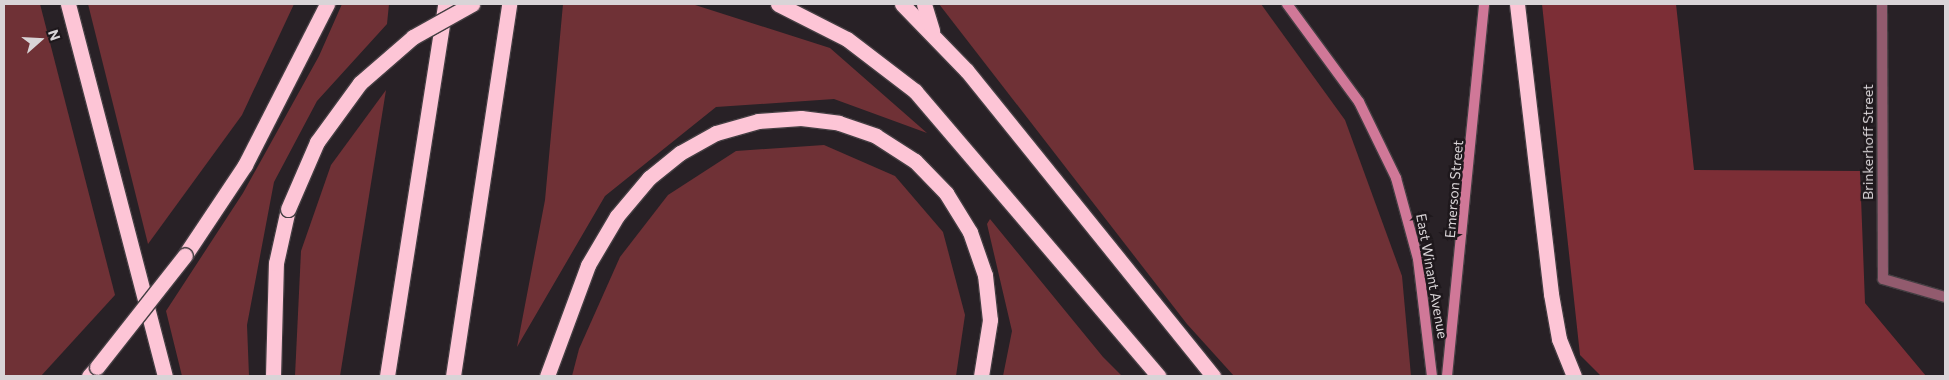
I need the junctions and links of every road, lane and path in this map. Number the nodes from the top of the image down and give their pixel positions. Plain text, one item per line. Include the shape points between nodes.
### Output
1 (68, 4) edge
2 (327, 4) edge
3 (445, 4) edge
4 (472, 4) edge
5 (509, 4) edge
6 (778, 4) edge
7 (902, 4) edge
8 (924, 4) edge
9 (1288, 4) edge
10 (1484, 4) edge
11 (1518, 4) edge
12 (1882, 4) edge
13 (933, 33) junction
14 (1945, 297) edge
15 (93, 372) edge
16 (165, 376) edge
17 (273, 376) edge
18 (387, 376) edge
19 (454, 376) edge
20 (547, 376) edge
21 (981, 376) edge
22 (1158, 376) edge
23 (1213, 376) edge
24 (1432, 376) edge
25 (1447, 376) edge
26 (1574, 376) edge

1 - 16 highway
2 - 15 highway, bridge via 245,165 185,255
3 - 18 highway
4 - 17 highway, bridge via 413,37 360,83 317,142 288,209 274,287
5 - 19 highway
6 - 22 highway via 847,39 915,91
7 - 13 highway
8 - 13 highway
9 - 24 main road, East Winant Avenue via 1330,58 1372,126 1401,193 1418,259
10 - 25 main road, Emerson Street via 1463,243
11 - 26 highway via 1551,294 1559,339
12 - 14 street, Brinkerhoff Street via 1883,279
13 - 23 highway
20 - 21 highway via 588,265 617,216 649,178 680,153 716,133 758,120 800,118 839,123 876,136 914,161 946,193 970,232 985,275 990,320

